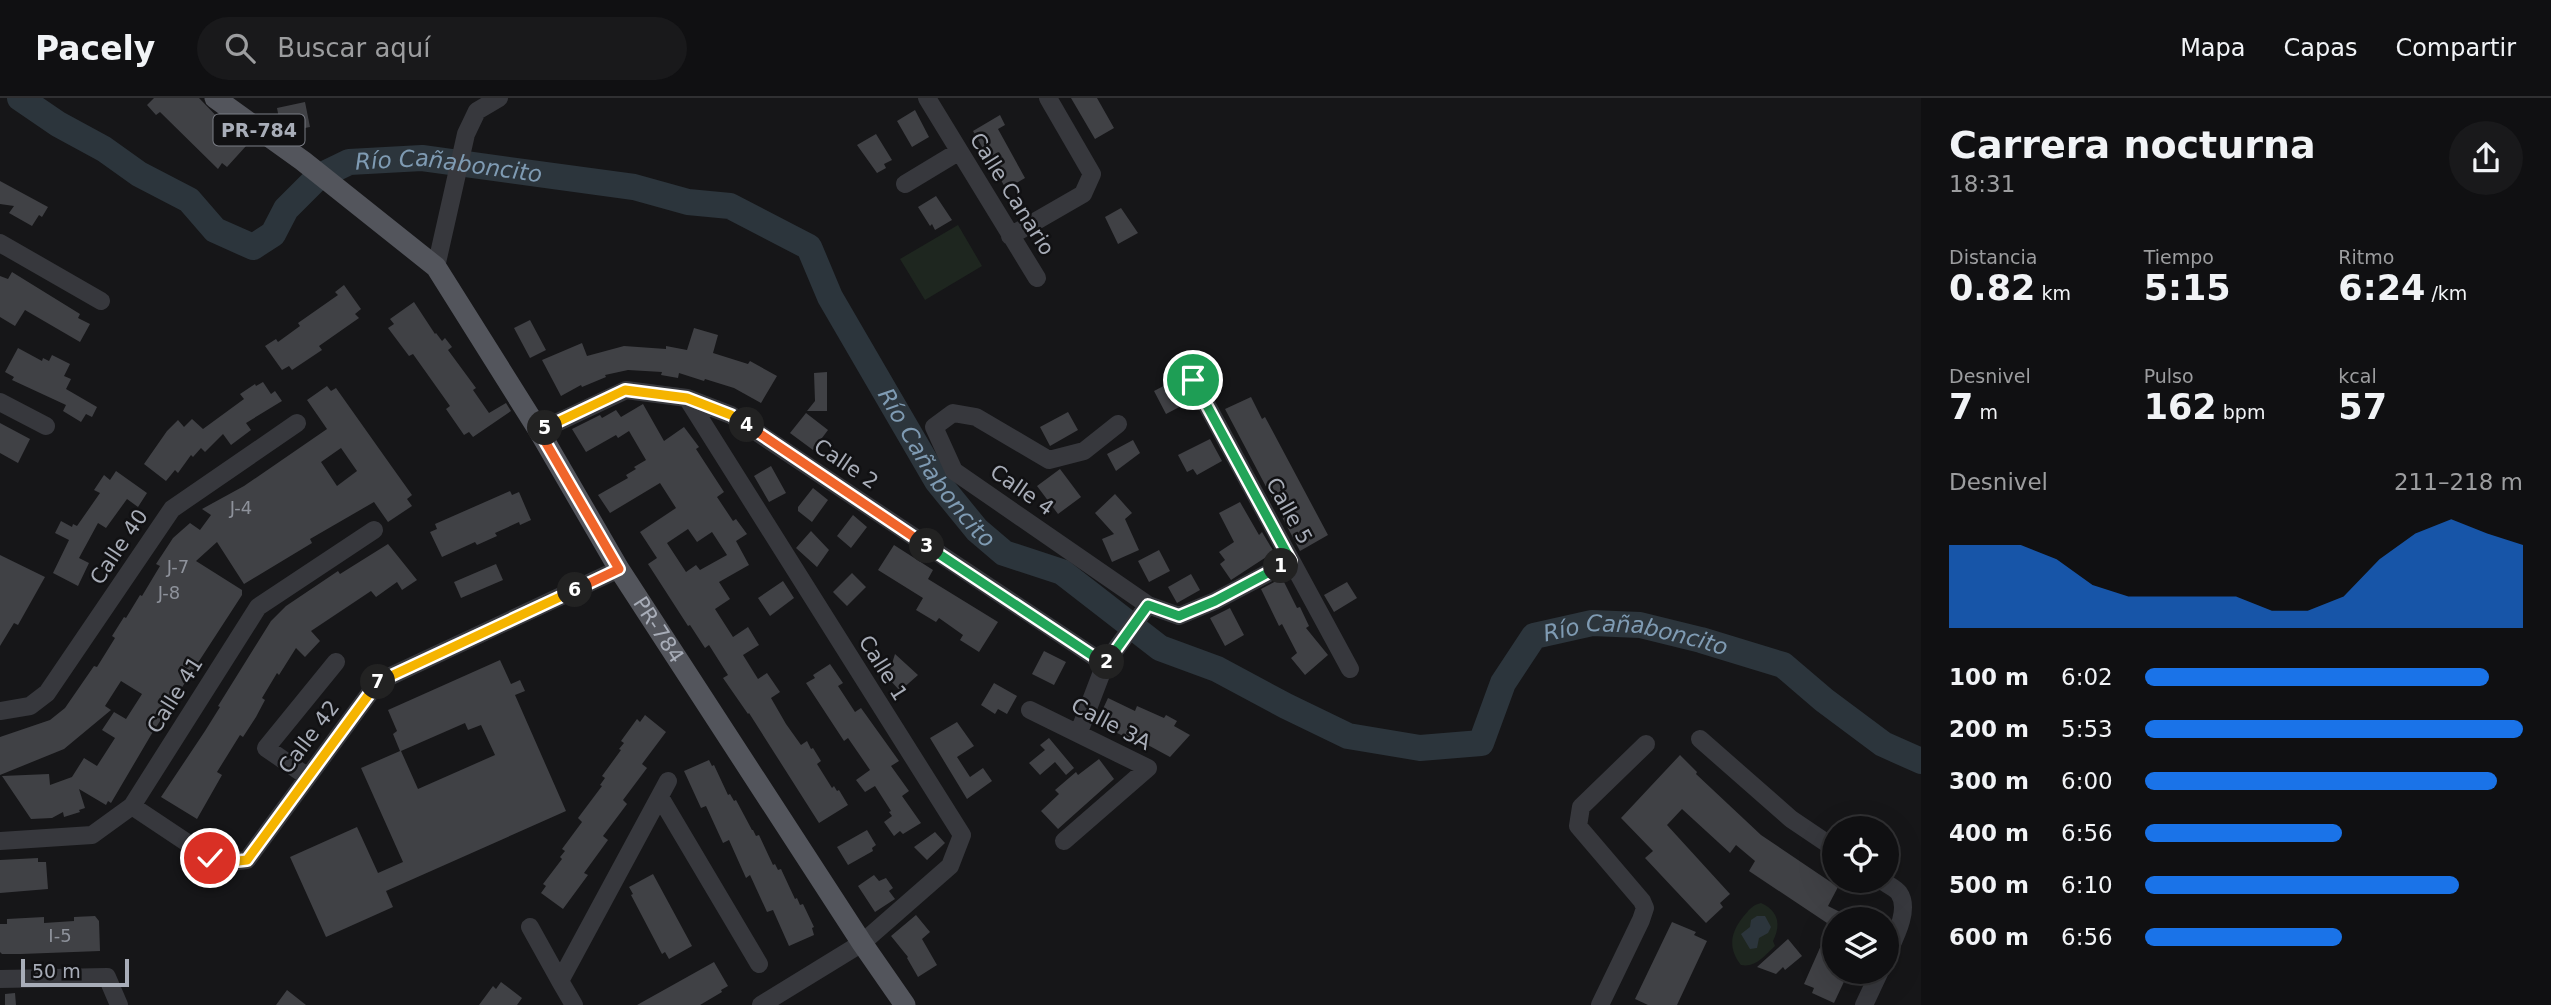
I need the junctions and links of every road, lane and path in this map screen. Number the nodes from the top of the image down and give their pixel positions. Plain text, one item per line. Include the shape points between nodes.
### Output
1 (215, 98) edge
2 (499, 98) edge
3 (927, 98) edge
4 (1048, 98) edge
5 (958, 152) junction
6 (905, 184) dead end
7 (1010, 236) junction
8 (0, 243) edge
9 (436, 267) junction
10 (1037, 278) dead end
11 (101, 301) dead end
12 (1189, 374) dead end
13 (687, 398) junction
14 (0, 402) edge
15 (297, 423) dead end
16 (1118, 424) dead end
17 (46, 426) dead end
18 (539, 431) junction
19 (374, 530) dead end
20 (1291, 561) junction
21 (619, 569) junction
22 (1143, 612) junction
23 (336, 662) dead end
24 (1105, 664) junction
25 (1350, 669) dead end
26 (1030, 710) dead end
27 (0, 711) edge
28 (1079, 732) junction
29 (1700, 739) dead end
30 (1646, 744) dead end
31 (308, 776) junction
32 (132, 806) junction
33 (1822, 840) edge
34 (0, 841) edge
35 (1064, 841) dead end
36 (1899, 893) edge
37 (1899, 924) edge
38 (530, 927) dead end
39 (862, 943) junction
40 (759, 964) dead end
41 (0, 979) edge
42 (560, 981) junction
43 (1874, 984) edge
44 (119, 1005) edge
45 (574, 1005) edge
46 (761, 1005) edge
47 (905, 1005) edge
48 (1600, 1005) edge
49 (1864, 1005) edge

1 - 9 main road, PR-784 / PR-784
2 - 9 street via 477,111 466,134
3 - 5 street, Calle Canario
4 - 7 street via 1092,174 1083,194
5 - 6 street
5 - 7 street, Calle Canario
7 - 10 street, Calle Canario
8 - 11 street
9 - 18 main road, PR-784 / PR-784
12 - 20 street, Calle 5
13 - 18 street, Calle 2 via 625,390
13 - 24 street, Calle 2 via 731,415
13 - 39 street, Calle 1 via 962,835 950,866
14 - 17 street
15 - 27 street, Calle 40 via 172,509 47,693 30,706
16 - 22 street, Calle 4 via 1084,451 1049,460 976,417 953,414 934,426 954,471
18 - 21 main road, PR-784 / PR-784
19 - 32 street, Calle 41 via 258,607
20 - 22 street, Calle 4 via 1179,616
20 - 25 street, Calle 5
21 - 31 street, Calle 42 via 379,682
21 - 39 main road, PR-784 / PR-784
22 - 24 street
23 - 31 street via 266,748
24 - 28 street
26 - 28 street, Calle 3A
28 - 35 street, Calle 3A via 1148,768
29 - 33 street via 1791,819
30 - 48 street via 1581,807 1578,817 1578,826 1645,908
31 - 32 street, Calle 42 via 247,860 210,858
32 - 34 street, Calle 41 via 92,835
36 - 37 street via 1903,905
38 - 42 street
39 - 46 street
39 - 47 main road, PR-784 / PR-784
40 - 42 street via 664,789
41 - 44 street via 107,977
42 - 45 street
43 - 49 street

